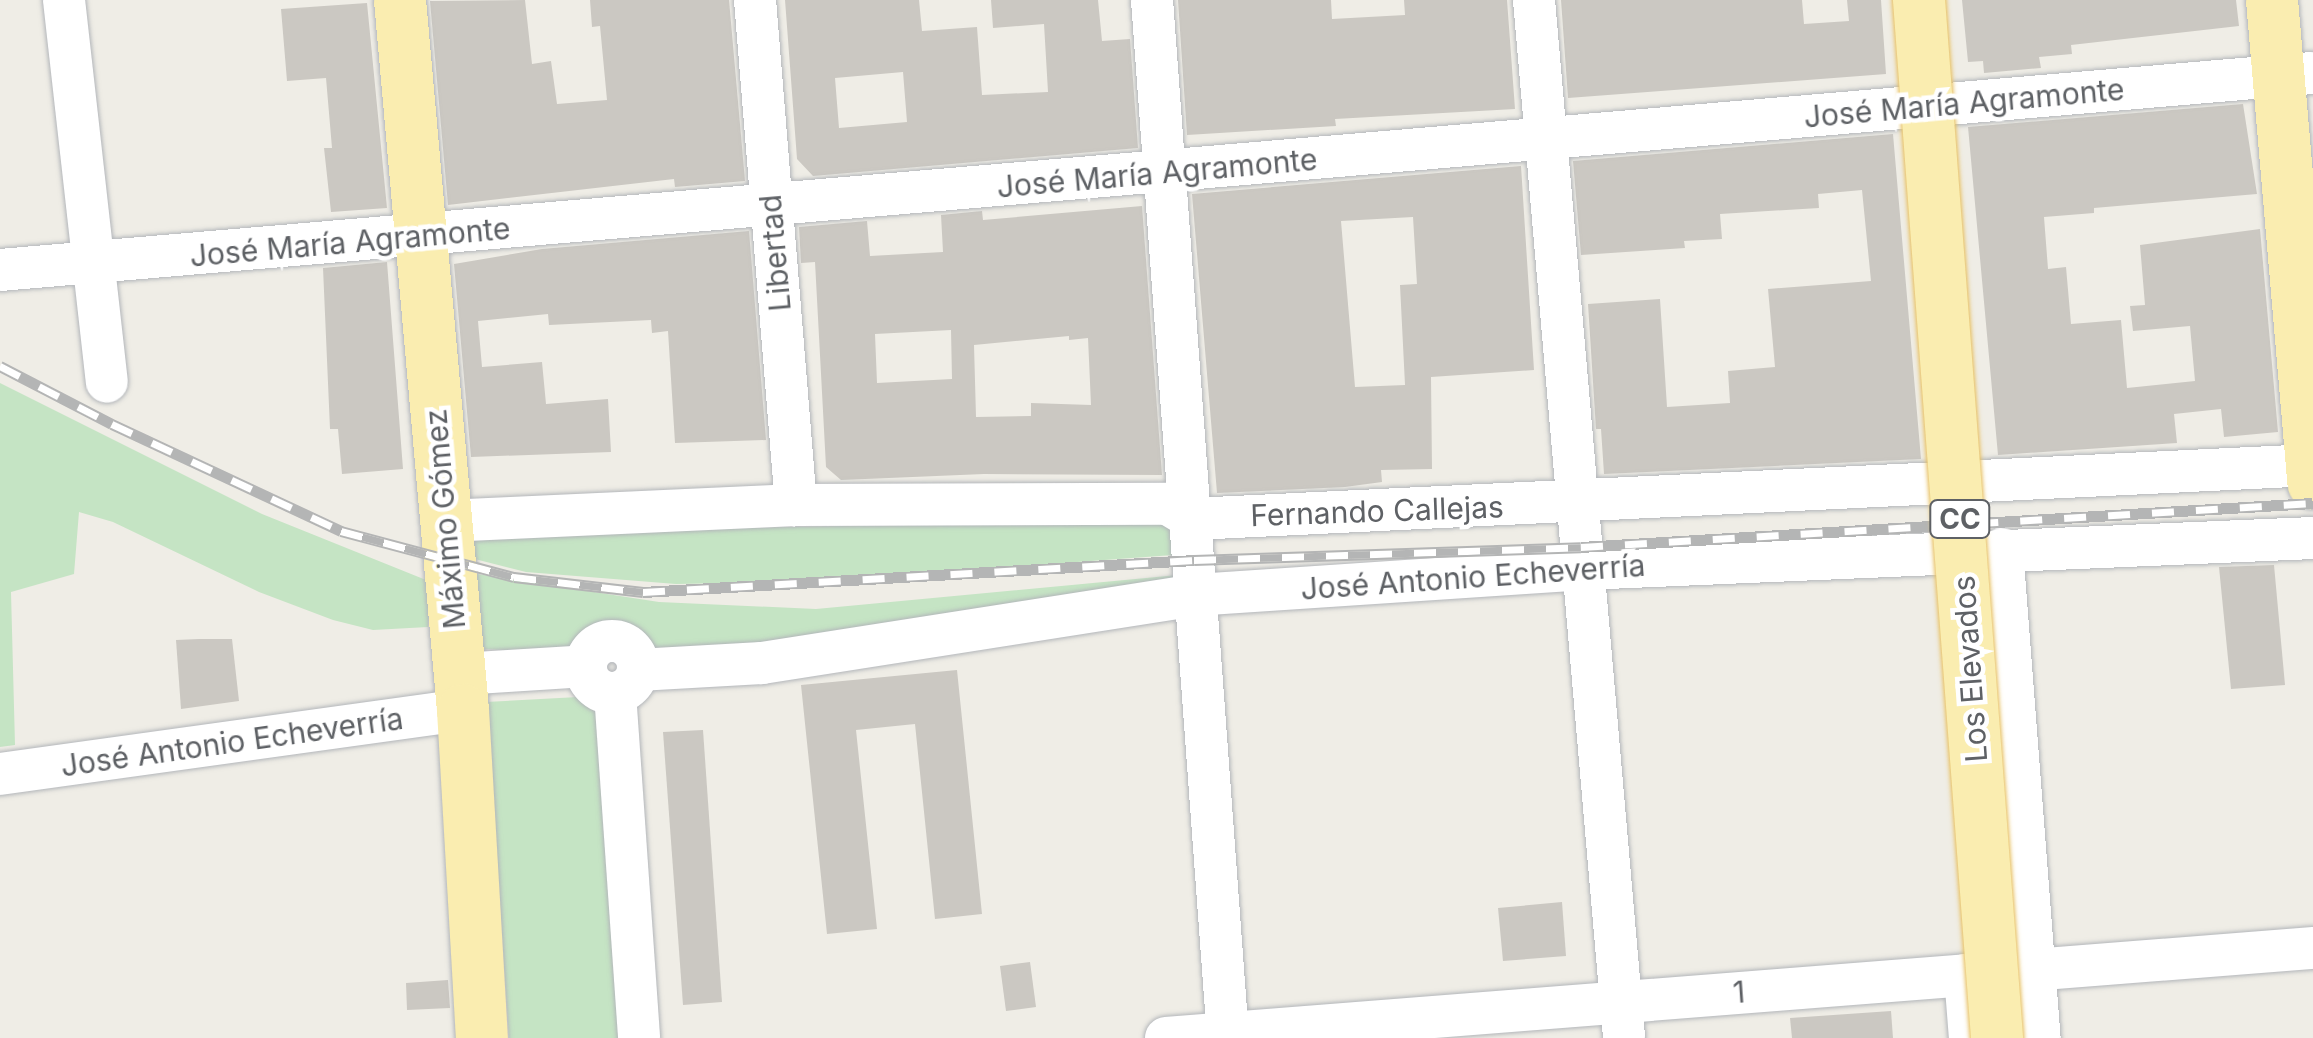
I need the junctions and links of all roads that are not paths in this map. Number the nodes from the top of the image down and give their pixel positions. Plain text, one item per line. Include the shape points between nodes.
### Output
1 (64, 0) edge
2 (400, 0) edge
3 (755, 0) edge
4 (1152, 0) edge
5 (1534, 0) edge
6 (1894, 0) edge
7 (1919, 0) edge
8 (2272, 0) edge
9 (2296, 74) edge
10 (1902, 108) junction
11 (1545, 140) junction
12 (1167, 172) junction
13 (772, 206) junction
14 (421, 237) junction
15 (94, 264) junction
16 (0, 270) edge
17 (107, 382) dead end
18 (2312, 465) edge
19 (2313, 483) edge
20 (1934, 484) junction
21 (1578, 503) junction
22 (796, 505) junction
23 (1193, 520) junction
24 (445, 521) junction
25 (2313, 538) edge
26 (2002, 548) junction
27 (1583, 568) junction
28 (1195, 595) junction
29 (613, 676) junction
30 (462, 692) junction
31 (0, 774) edge
32 (2313, 948) edge
33 (2035, 970) junction
34 (1964, 974) junction
35 (1623, 1019) edge
36 (1227, 1035) edge
37 (482, 1038) edge
38 (639, 1038) edge
39 (1166, 1038) edge
40 (1970, 1038) edge
41 (1998, 1038) edge
42 (2040, 1038) edge

1 - 15 street
2 - 14 main road, Máximo Gómez
3 - 13 street, Libertad
4 - 12 street
5 - 11 street
6 - 10 street
7 - 41 main road, Los Elevados / CC, bridge
8 - 9 main road
9 - 10 street, José María Agramonte
9 - 18 main road
10 - 11 street, José María Agramonte
10 - 20 street
11 - 12 street, José María Agramonte
11 - 21 street
12 - 13 street, José María Agramonte
12 - 23 street
13 - 14 street, José María Agramonte
13 - 22 street, Libertad
14 - 15 street, José María Agramonte
14 - 24 main road, Máximo Gómez
15 - 16 street, José María Agramonte
15 - 17 street
18 - 19 main road
18 - 20 street, Fernando Callejas
20 - 21 street, Fernando Callejas
21 - 23 street, Fernando Callejas
21 - 27 street
22 - 23 street, Fernando Callejas via 1168,504
22 - 24 street, Fernando Callejas
23 - 28 street
24 - 30 main road, Máximo Gómez
25 - 26 street, José Antonio Echeverría
26 - 27 street, José Antonio Echeverría
26 - 33 street
27 - 28 street, José Antonio Echeverría
27 - 35 street
28 - 29 street, José Antonio Echeverría via 762,662
28 - 36 street
29 - 30 street, José Antonio Echeverría
29 - 38 street
30 - 31 street, José Antonio Echeverría
30 - 37 main road, Máximo Gómez
32 - 33 street, 1
33 - 34 street, 1
33 - 42 street
34 - 35 street, 1
34 - 40 street
35 - 36 street, 1
36 - 39 street, 1

